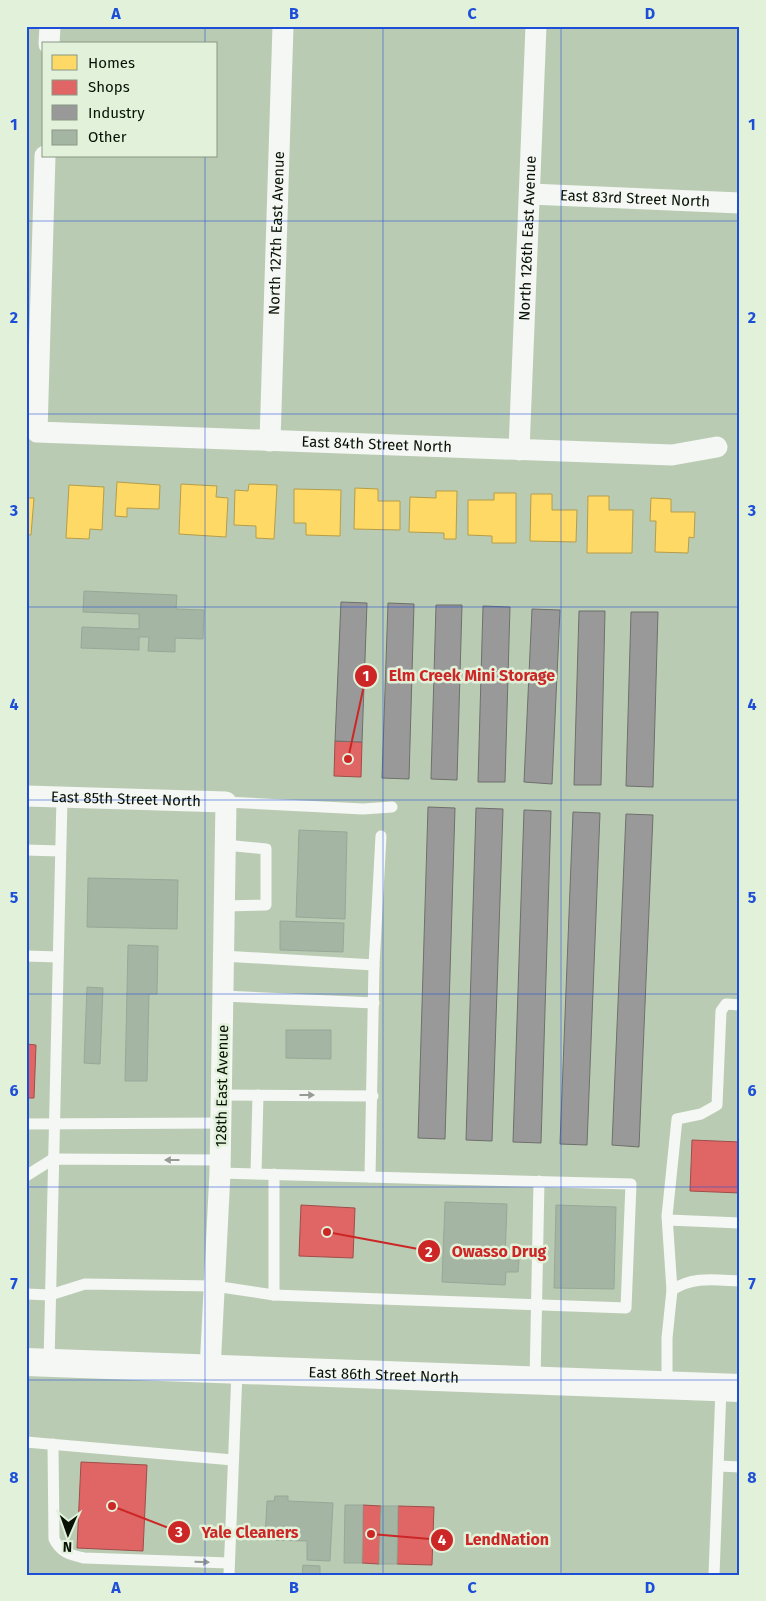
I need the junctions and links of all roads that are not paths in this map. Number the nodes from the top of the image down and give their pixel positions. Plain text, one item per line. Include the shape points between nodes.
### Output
1 (50, 26) edge
2 (283, 26) edge
3 (536, 26) edge
4 (49, 42) edge
5 (45, 158) edge
6 (530, 194) junction
7 (740, 203) edge
8 (34, 299) edge
9 (270, 441) junction
10 (717, 448) dead end
11 (519, 450) junction
12 (26, 796) edge
13 (62, 798) junction
14 (226, 802) junction
15 (392, 807) dead end
16 (381, 836) dead end
17 (225, 845) junction
18 (26, 850) edge
19 (60, 851) junction
20 (224, 906) junction
21 (26, 956) edge
22 (224, 956) junction
23 (58, 957) junction
24 (374, 965) junction
25 (223, 996) junction
26 (374, 1003) junction
27 (740, 1005) edge
28 (221, 1095) junction
29 (258, 1095) junction
30 (373, 1096) junction
31 (221, 1123) junction
32 (26, 1124) edge
33 (53, 1125) junction
34 (53, 1159) junction
35 (220, 1166) junction
36 (256, 1174) junction
37 (274, 1174) junction
38 (26, 1176) edge
39 (370, 1176) junction
40 (538, 1181) junction
41 (668, 1220) junction
42 (740, 1223) edge
43 (740, 1281) edge
44 (214, 1286) junction
45 (672, 1290) junction
46 (26, 1294) edge
47 (50, 1295) junction
48 (274, 1295) junction
49 (536, 1304) junction
50 (38, 1363) edge
51 (224, 1371) junction
52 (535, 1381) junction
53 (667, 1386) junction
54 (730, 1388) edge
55 (32, 1442) edge
56 (53, 1444) junction
57 (233, 1460) junction
58 (718, 1466) junction
59 (740, 1467) edge
60 (229, 1569) edge
61 (714, 1575) edge

1 - 4 street
2 - 9 street, North 127th East Avenue
3 - 6 street, North 126th East Avenue
5 - 8 street
6 - 7 street, East 83rd Street North
6 - 11 street, North 126th East Avenue
8 - 9 street, East 84th Street North via 37,432
9 - 11 street, East 84th Street North
10 - 11 street, East 84th Street North via 672,455
12 - 13 street, East 85th Street North
13 - 14 street, East 85th Street North
13 - 19 lane
14 - 15 lane
14 - 17 street, 128th East Avenue
16 - 24 lane
17 - 20 street, 128th East Avenue
17 - 20 lane via 266,849 266,905
18 - 19 lane
19 - 23 lane
20 - 22 street, 128th East Avenue
21 - 23 lane
22 - 24 lane
22 - 25 street, 128th East Avenue
23 - 33 lane
24 - 26 lane
25 - 26 lane
25 - 28 street, 128th East Avenue
26 - 30 lane
27 - 41 lane via 726,1004 721,1011 717,1105 700,1114 677,1119
28 - 29 lane
28 - 31 street, 128th East Avenue
29 -> 30 lane
29 - 36 lane
30 - 39 lane
31 - 33 lane
31 - 35 street, 128th East Avenue
32 - 33 lane
33 - 34 lane
35 -> 34 lane
34 - 38 lane
34 - 47 lane
35 - 36 lane
35 - 44 street, 128th East Avenue
36 - 37 lane
37 - 39 lane
37 - 48 lane
39 - 40 lane
40 - 49 lane
40 - 49 lane via 631,1184 626,1308
41 - 42 lane
41 - 45 lane
43 - 45 lane via 701,1279
44 - 47 lane via 85,1284
44 - 48 lane
44 - 51 street, 128th East Avenue
45 - 53 lane via 666,1338
46 - 47 lane
47 - 50 lane
48 - 49 lane
49 - 52 lane
50 - 51 main road, East 86th Street North
51 - 52 main road, East 86th Street North
51 - 57 lane
52 - 53 main road, East 86th Street North
53 - 54 main road, East 86th Street North
54 - 58 lane
55 - 56 lane
56 - 57 lane
56 -> 60 lane via 54,1539 58,1547 84,1558 174,1561
57 - 60 lane
58 - 59 lane
58 - 61 lane

